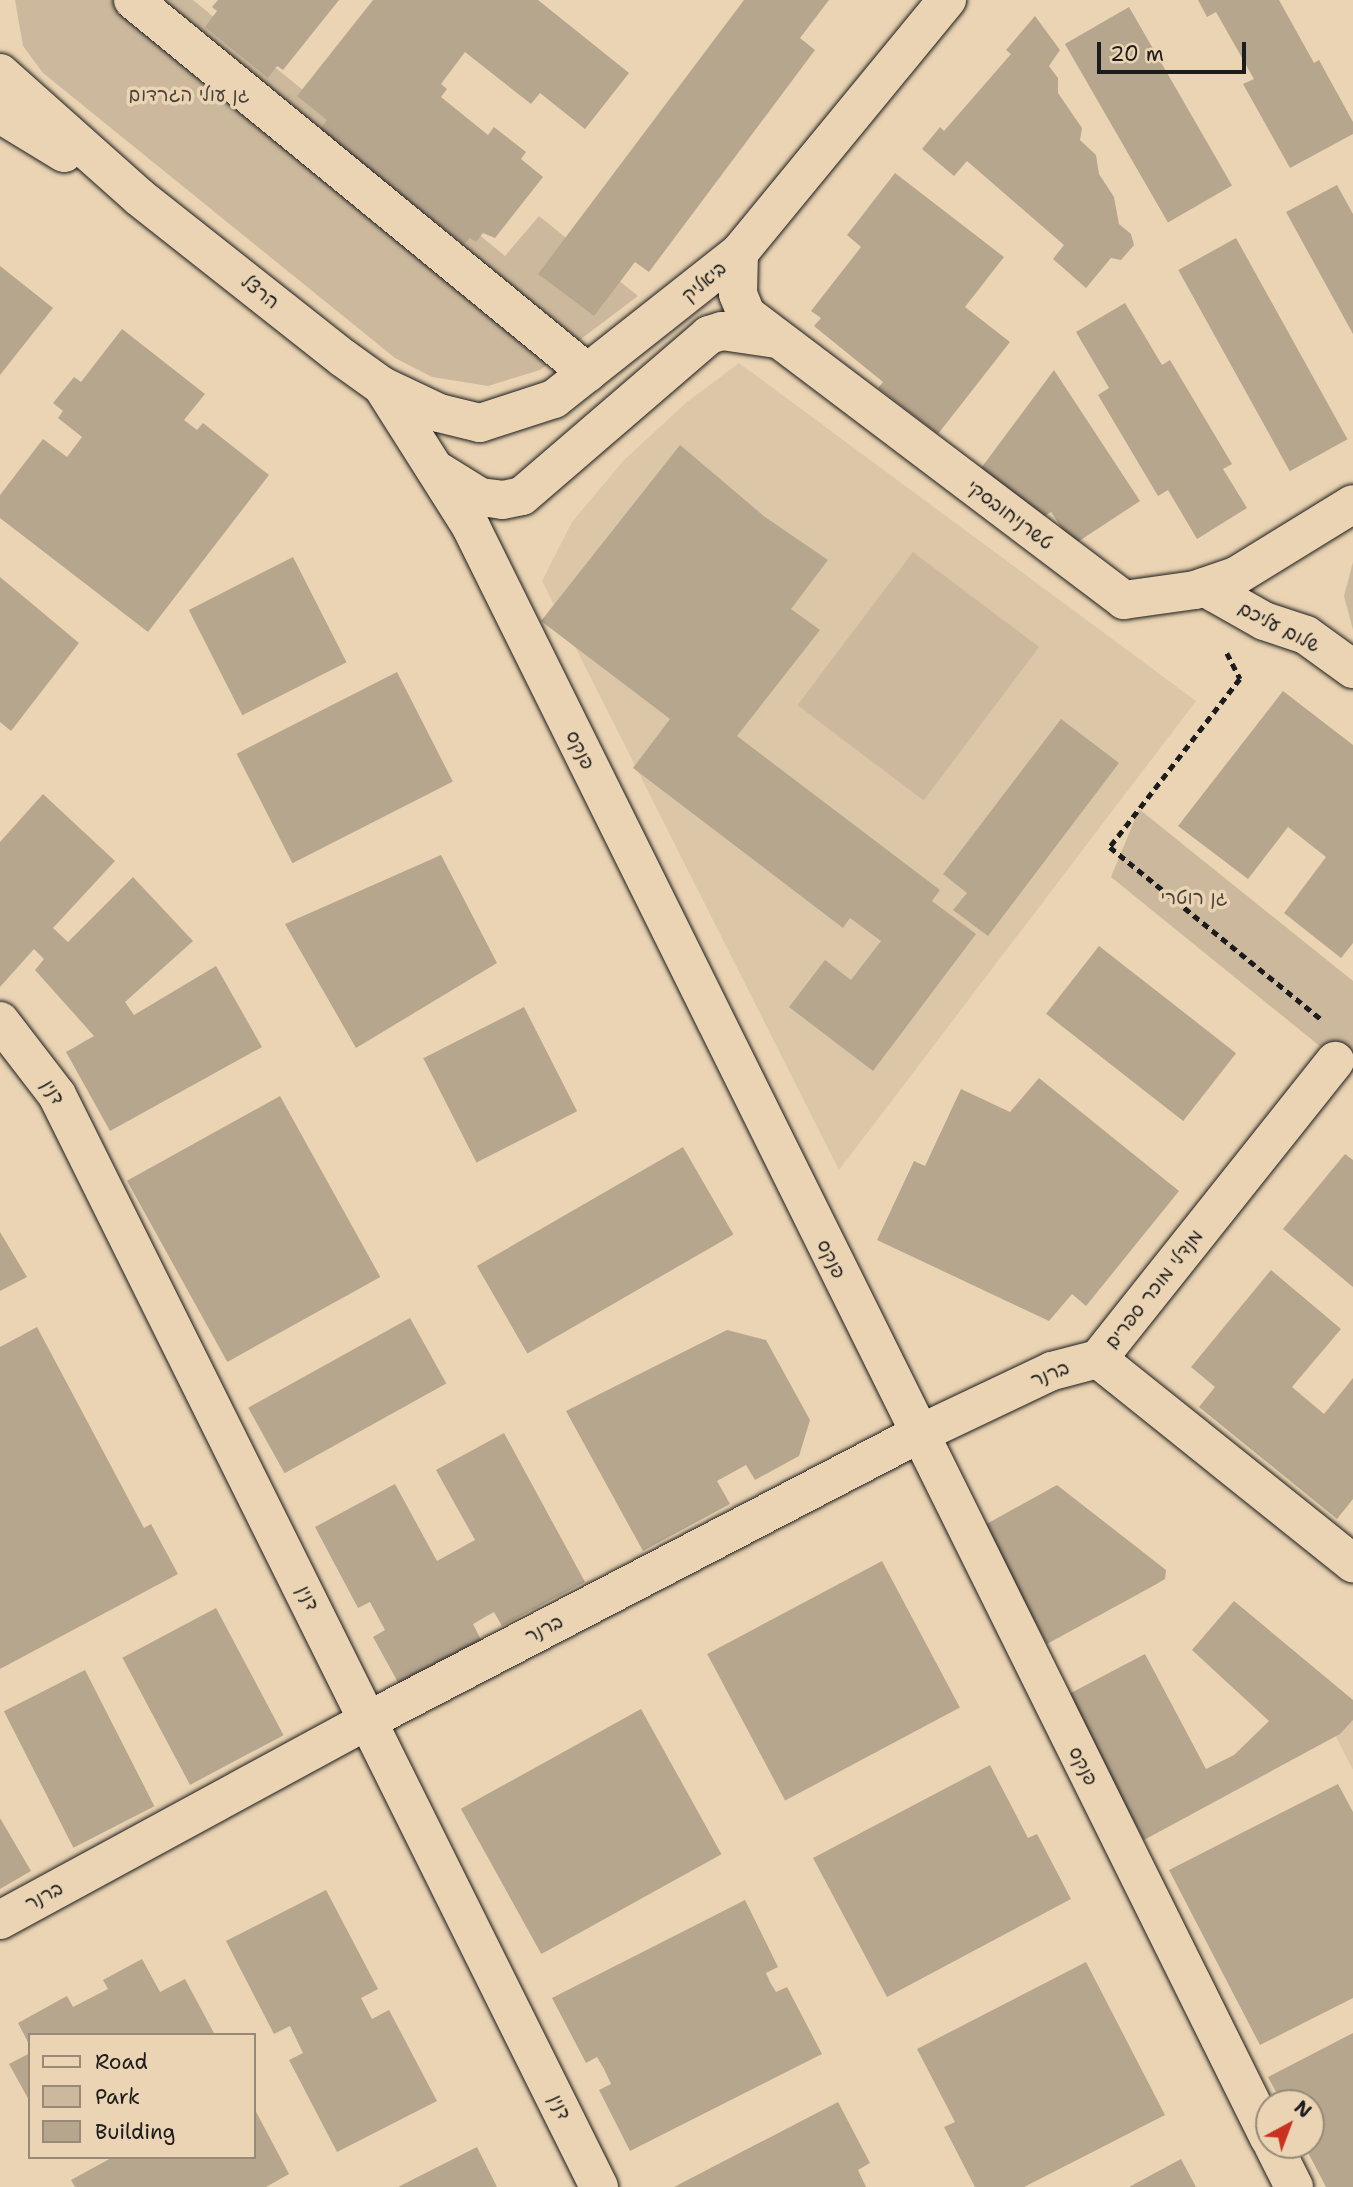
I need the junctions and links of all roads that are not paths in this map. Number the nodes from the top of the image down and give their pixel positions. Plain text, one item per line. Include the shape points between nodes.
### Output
1 (133, 0) edge
2 (947, 0) edge
3 (0, 73) edge
4 (0, 114) edge
5 (139, 197) junction
6 (739, 253) junction
7 (779, 340) junction
8 (588, 373) junction
9 (382, 386) junction
10 (436, 469) junction
11 (1353, 504) edge
12 (1199, 589) junction
13 (1353, 669) edge
14 (0, 1021) edge
15 (1332, 1043) road end
16 (1098, 1359) junction
17 (917, 1435) junction
18 (1353, 1563) edge
19 (369, 1720) junction
20 (0, 1920) edge
21 (1255, 2110) edge
22 (1280, 2159) edge
23 (599, 2187) edge
24 (1294, 2187) edge

1 - 8 street
2 - 6 street, ביאליק
3 - 5 street, הרצל
4 - 5 street, הרצל
5 - 9 street, הרצל
6 - 7 street, טשרניחובסקי via 738,294 746,314
6 - 8 street, ביאליק
7 - 10 street via 738,332 709,335 522,496 503,500 480,497
7 - 12 street, טשרניחובסקי via 1124,600
8 - 9 street, ביאליק via 537,408 480,423 439,413
9 - 10 street, פנקס
10 - 17 street, פנקס via 471,527
11 - 12 street, טשרניחובסקי via 1236,576
12 - 13 street, שלום עליכם via 1264,621 1306,635
14 - 19 street, דנין via 57,1095
15 - 16 street, מנדלי מוכר ספרים
16 - 17 street, ברנר via 1052,1371
16 - 18 street, מנדלי מוכר ספרים
17 - 19 street, ברנר
17 - 21 street, פנקס
19 - 20 street, ברנר
19 - 23 street, דנין
22 - 24 street

